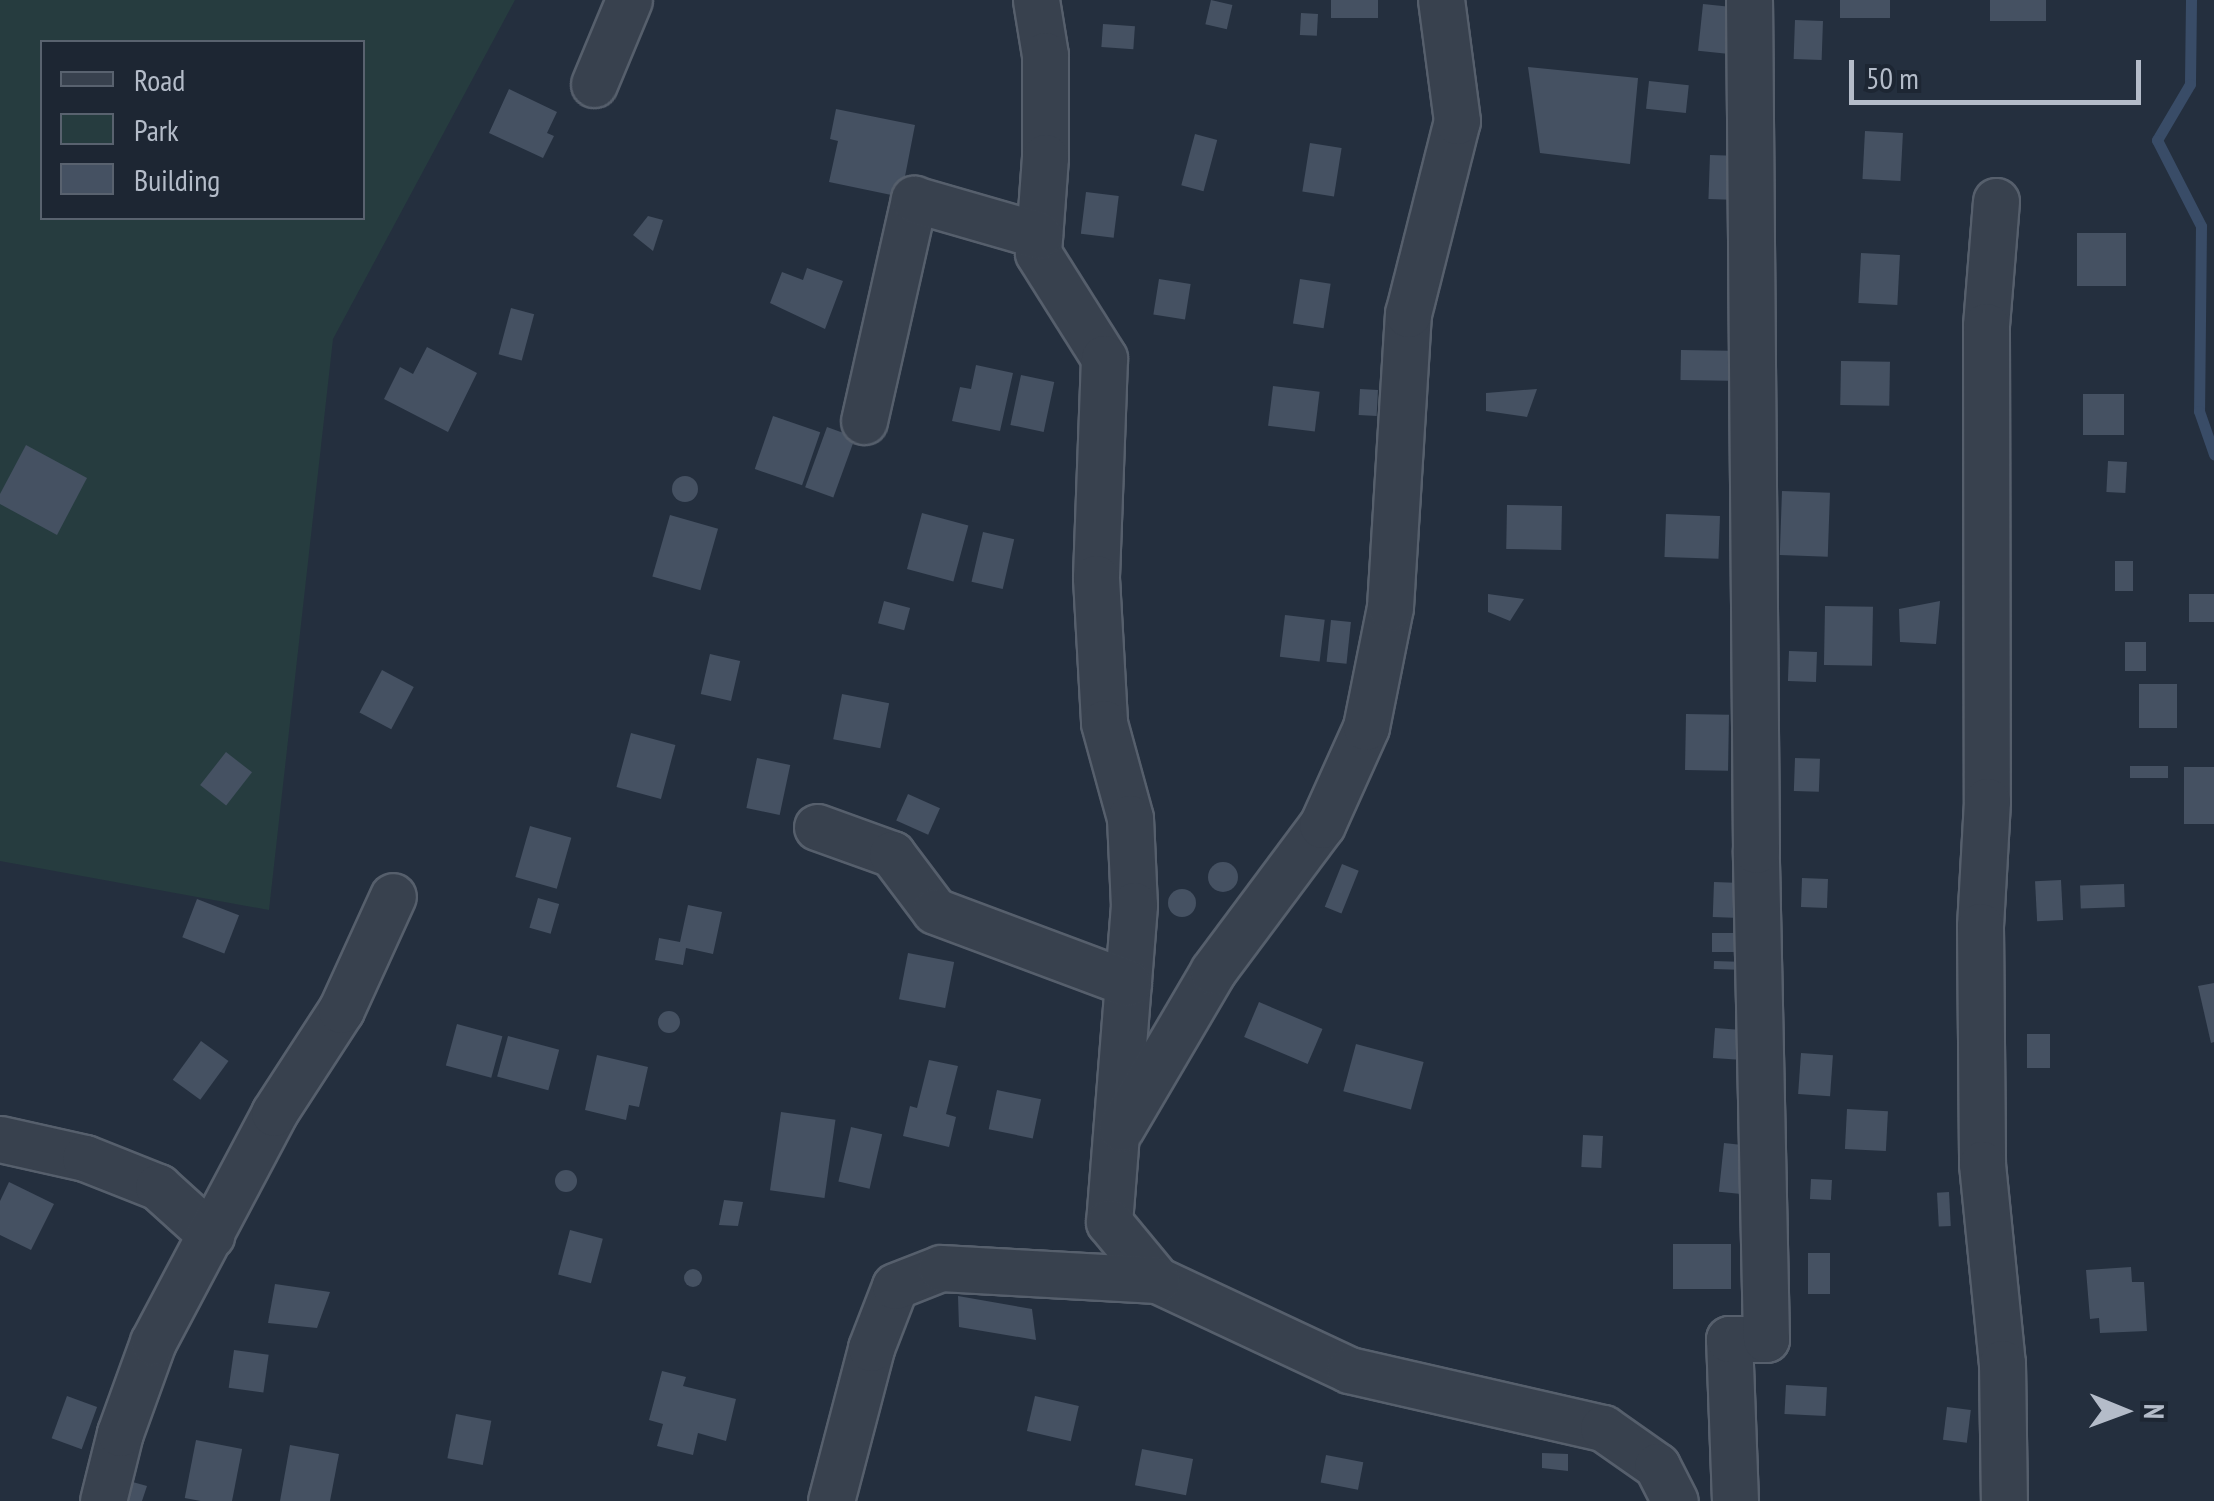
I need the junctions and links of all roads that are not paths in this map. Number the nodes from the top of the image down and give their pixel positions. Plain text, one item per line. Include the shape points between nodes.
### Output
1 (628, 0) edge
2 (1036, 0) edge
3 (1441, 0) edge
4 (1749, 0) edge
5 (594, 84) dead end
6 (1996, 201) dead end
7 (1038, 235) junction
8 (864, 421) dead end
9 (818, 827) dead end
10 (392, 896) dead end
11 (1128, 983) junction
12 (1114, 1138) junction
13 (0, 1139) edge
14 (211, 1235) junction
15 (1157, 1280) junction
16 (103, 1501) edge
17 (830, 1501) edge
18 (1675, 1501) edge
19 (1735, 1501) edge
20 (2004, 1501) edge

1 - 5 street
2 - 7 street via 1045,55
3 - 12 street via 1457,121 1408,314 1390,607 1366,727 1322,825 1212,971
4 - 19 street via 1766,1339 1729,1338
6 - 20 street via 1986,361 1980,1025 1982,1164 2002,1364
7 - 8 street via 914,199
7 - 11 street via 1038,253 1104,358 1096,578 1104,723 1130,818 1134,905
9 - 11 street via 892,854 935,911
10 - 14 street via 341,1010 274,1113
11 - 12 street
12 - 15 street via 1108,1222
13 - 14 street via 85,1158 158,1187
14 - 16 street via 153,1342
15 - 17 street via 940,1268 895,1286
15 - 18 street via 1349,1370 1603,1428 1658,1466

